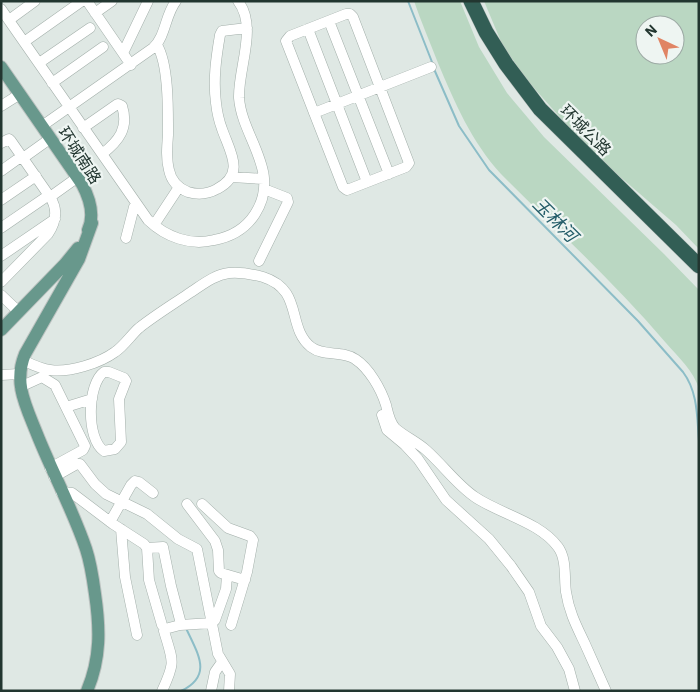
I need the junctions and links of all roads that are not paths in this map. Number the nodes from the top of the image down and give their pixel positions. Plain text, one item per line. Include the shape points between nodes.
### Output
1 (35, 1) edge
2 (82, 1) edge
3 (87, 1) edge
4 (112, 1) edge
5 (148, 1) edge
6 (176, 1) edge
7 (250, 1) edge
8 (471, 1) edge
9 (241, 6) edge
10 (1, 9) edge
11 (95, 13) junction
12 (9, 20) junction
13 (329, 21) junction
14 (90, 28) dead end
15 (247, 28) junction
16 (308, 29) junction
17 (24, 42) junction
18 (157, 45) junction
19 (103, 48) dead end
20 (123, 53) junction
21 (39, 63) junction
22 (130, 65) junction
23 (1, 67) edge
24 (431, 67) dead end
25 (52, 83) junction
26 (380, 87) junction
27 (20, 94) junction
28 (359, 96) junction
29 (337, 104) junction
30 (1, 106) edge
31 (69, 107) junction
32 (314, 113) junction
33 (42, 126) junction
34 (84, 128) junction
35 (51, 138) junction
36 (1, 143) edge
37 (102, 154) junction
38 (23, 157) junction
39 (1, 171) edge
40 (389, 174) junction
41 (36, 176) junction
42 (78, 177) junction
43 (232, 177) junction
44 (367, 182) junction
45 (264, 184) junction
46 (180, 187) junction
47 (50, 196) junction
48 (1, 200) edge
49 (136, 204) junction
50 (55, 219) junction
51 (154, 225) junction
52 (1, 228) edge
53 (126, 238) dead end
54 (1, 256) edge
55 (259, 261) dead end
56 (699, 266) edge
57 (69, 267) junction
58 (1, 282) edge
59 (1, 295) edge
60 (19, 312) junction
61 (1, 330) edge
62 (22, 360) junction
63 (20, 374) junction
64 (1, 375) edge
65 (20, 387) junction
66 (381, 394) junction
67 (92, 399) junction
68 (66, 406) junction
69 (95, 441) junction
70 (85, 446) junction
71 (52, 473) junction
72 (61, 492) junction
73 (153, 493) dead end
74 (121, 502) junction
75 (187, 504) dead end
76 (202, 504) dead end
77 (110, 522) junction
78 (121, 529) junction
79 (146, 548) junction
80 (227, 575) junction
81 (245, 580) junction
82 (180, 620) dead end
83 (212, 623) junction
84 (162, 625) dead end
85 (231, 625) dead end
86 (137, 635) dead end
87 (222, 662) junction
88 (87, 691) edge
89 (162, 691) edge
90 (211, 691) edge
91 (228, 691) edge
92 (576, 691) edge
93 (606, 691) edge

1 - 12 street
2 - 17 street
3 - 11 street
4 - 11 street
5 - 20 street
6 - 18 street
7 - 9 street via 248,7
8 - 56 highway, 环城公路 via 506,64 540,109
9 - 15 street
10 - 12 street
11 - 20 street
12 - 17 street
13 - 16 street
13 - 26 street via 352,15
13 - 28 street
14 - 21 street
15 - 43 street via 222,31 215,70 216,106 233,159
15 - 45 street via 240,102 258,152
16 - 29 street
16 - 32 street via 286,41
17 - 21 street
18 - 22 street
18 - 46 street via 162,57 167,97 168,165 171,176
19 - 25 street
20 - 22 street
21 - 25 street
22 - 31 street
23 - 27 main road, 环城南路
24 - 26 street
25 - 31 street
26 - 28 street
26 - 40 street via 410,163
27 - 30 street
27 - 33 main road, 环城南路
28 - 29 street
28 - 40 street
29 - 32 street
29 - 44 street
31 - 33 street
31 - 34 street
32 - 44 street via 344,189
33 - 35 main road, 环城南路
34 - 37 street
34 - 37 street via 116,105 122,106 125,123 122,133
35 - 38 street
35 - 42 main road, 环城南路
36 - 38 street via 9,139
37 - 49 street
38 - 39 street
38 - 41 street
40 - 44 street
41 - 47 street
41 - 48 street
42 - 47 street
42 - 57 main road, 环城南路 via 89,199 92,223 84,247
43 - 45 street
43 - 46 street via 222,186 205,193 189,192
45 - 51 street via 260,205 252,217 236,232 221,239 188,241 172,237
45 - 55 street via 287,198 288,202
46 - 51 street
47 - 50 street
47 - 52 street
49 - 51 street
49 - 53 street
50 - 54 street
50 - 58 street via 48,234
57 - 60 main road
57 - 62 main road
59 - 60 street
60 - 61 main road
62 - 63 main road
62 - 66 street via 56,371 90,364 115,353 143,325 209,280 223,274 244,273 267,278 280,286 290,298 301,334 309,346 321,352 354,358 364,367
63 - 64 street
63 - 65 main road
65 - 68 street via 42,378 50,381
65 - 71 main road
66 - 92 street via 387,430 418,459 450,504 494,544 526,588 541,626 569,669
66 - 93 street via 392,425 425,449 467,490 550,538 559,548 563,555 571,616
67 - 68 street
67 - 69 street via 91,427
67 - 69 street via 104,372 126,381 119,399 121,442 115,449 104,451
68 - 70 street
69 - 70 street
70 - 71 street
71 - 72 main road
71 - 74 street via 80,464 101,490
72 - 77 street via 72,493
72 - 88 main road via 87,551 98,614 97,658
73 - 74 street via 135,481
74 - 77 street
74 - 83 street via 147,514 178,539 197,549
75 - 80 street via 215,541 219,571
76 - 81 street via 228,528 252,537
77 - 78 street
78 - 79 street
78 - 86 street via 125,577
79 - 82 street via 163,547
79 - 84 street via 149,580
80 - 81 street
80 - 83 street via 226,589
81 - 85 street
83 - 87 street
83 - 89 street via 165,629 173,665
87 - 90 street via 215,672
87 - 91 street via 230,674

